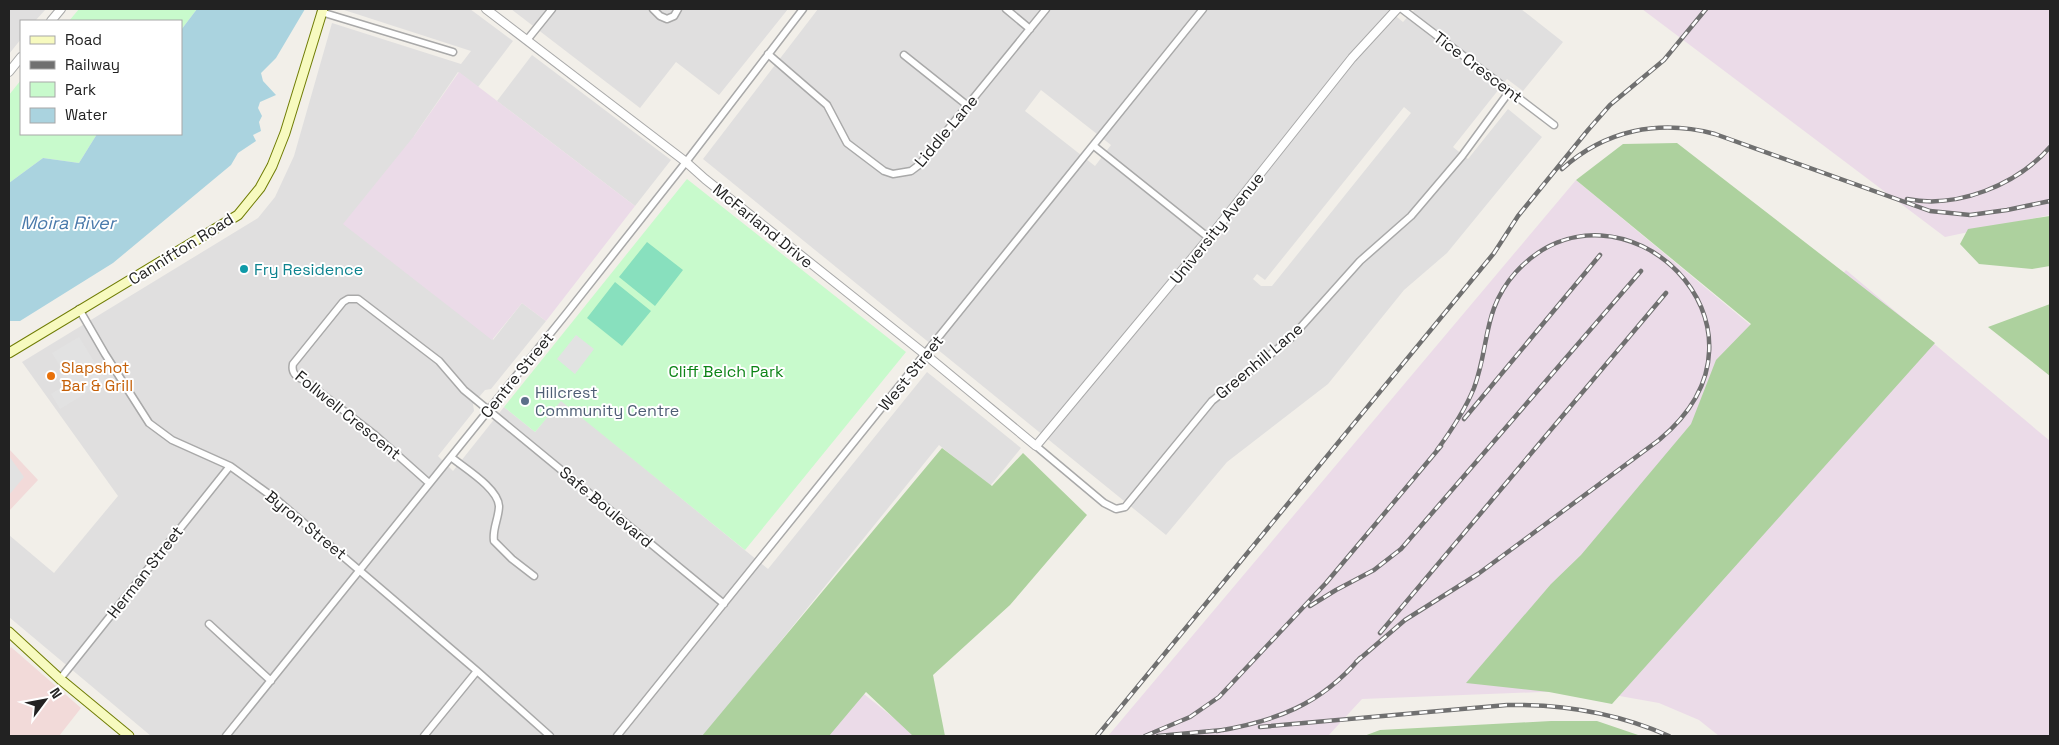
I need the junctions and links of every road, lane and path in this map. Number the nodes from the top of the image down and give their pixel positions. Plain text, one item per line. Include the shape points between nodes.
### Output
1 (61, 9) edge
2 (486, 9) edge
3 (552, 9) edge
4 (653, 9) edge
5 (678, 9) edge
6 (803, 9) edge
7 (1006, 9) edge
8 (1046, 9) edge
9 (1203, 9) edge
10 (1397, 9) edge
11 (1402, 9) edge
12 (322, 11) edge
13 (52, 20) edge
14 (1030, 29) junction
15 (526, 40) junction
16 (453, 52) dead end
17 (768, 54) junction
18 (904, 55) dead end
19 (20, 58) edge
20 (9, 72) edge
21 (1509, 92) junction
22 (968, 106) junction
23 (1554, 125) dead end
24 (1094, 146) junction
25 (686, 162) junction
26 (1209, 238) junction
27 (79, 309) junction
28 (9, 353) edge
29 (926, 355) junction
30 (488, 409) junction
31 (1036, 446) junction
32 (451, 457) junction
33 (230, 466) junction
34 (429, 483) junction
35 (360, 570) junction
36 (534, 576) dead end
37 (724, 604) junction
38 (209, 624) dead end
39 (9, 632) edge
40 (477, 671) junction
41 (60, 679) junction
42 (270, 681) junction
43 (129, 736) edge
44 (226, 736) edge
45 (424, 736) edge
46 (550, 736) edge
47 (617, 736) edge

1 - 13 street
2 - 15 street, McFarland Drive
3 - 15 street
4 - 5 street via 668,19
6 - 17 street, Centre Street
7 - 14 street
8 - 14 street, Liddle Lane
9 - 24 street, West Street
10 - 26 street, University Avenue via 1352,58
11 - 21 street, Tice Crescent
12 - 16 street
12 - 27 main road, Cannifton Road via 272,166 260,188 238,215
14 - 22 street, Liddle Lane
15 - 25 street, McFarland Drive
17 - 22 street, Liddle Lane via 827,105 847,143 884,171 893,174 910,171 920,165
17 - 25 street, Centre Street
18 - 22 street
19 - 20 street
21 - 23 street, Tice Crescent
21 - 31 street, Greenhill Lane via 1462,156 1411,216 1360,261 1291,338 1212,401 1124,507 1116,509 1104,503
24 - 26 street
24 - 29 street, West Street
25 - 29 street, McFarland Drive
25 - 30 street, Centre Street
26 - 31 street, University Avenue
27 - 28 main road, Cannifton Road
27 - 33 street, Byron Street via 149,423 172,440
29 - 31 street, McFarland Drive
29 - 37 street, West Street
30 - 32 street, Centre Street
30 - 34 street, Follwell Crescent via 456,383 438,361 358,299 343,302 292,364 296,377 375,435
30 - 37 street, Safe Boulevard
32 - 34 street, Centre Street
32 - 36 street via 491,490 499,506 494,541
33 - 35 street, Byron Street via 277,500
33 - 41 street, Herman Street
34 - 35 street, Centre Street
35 - 40 street, Byron Street
35 - 42 street, Centre Street
37 - 47 street, West Street
38 - 42 street
39 - 41 main road
40 - 45 street
40 - 46 street, Byron Street
41 - 43 main road
42 - 44 street, Centre Street

